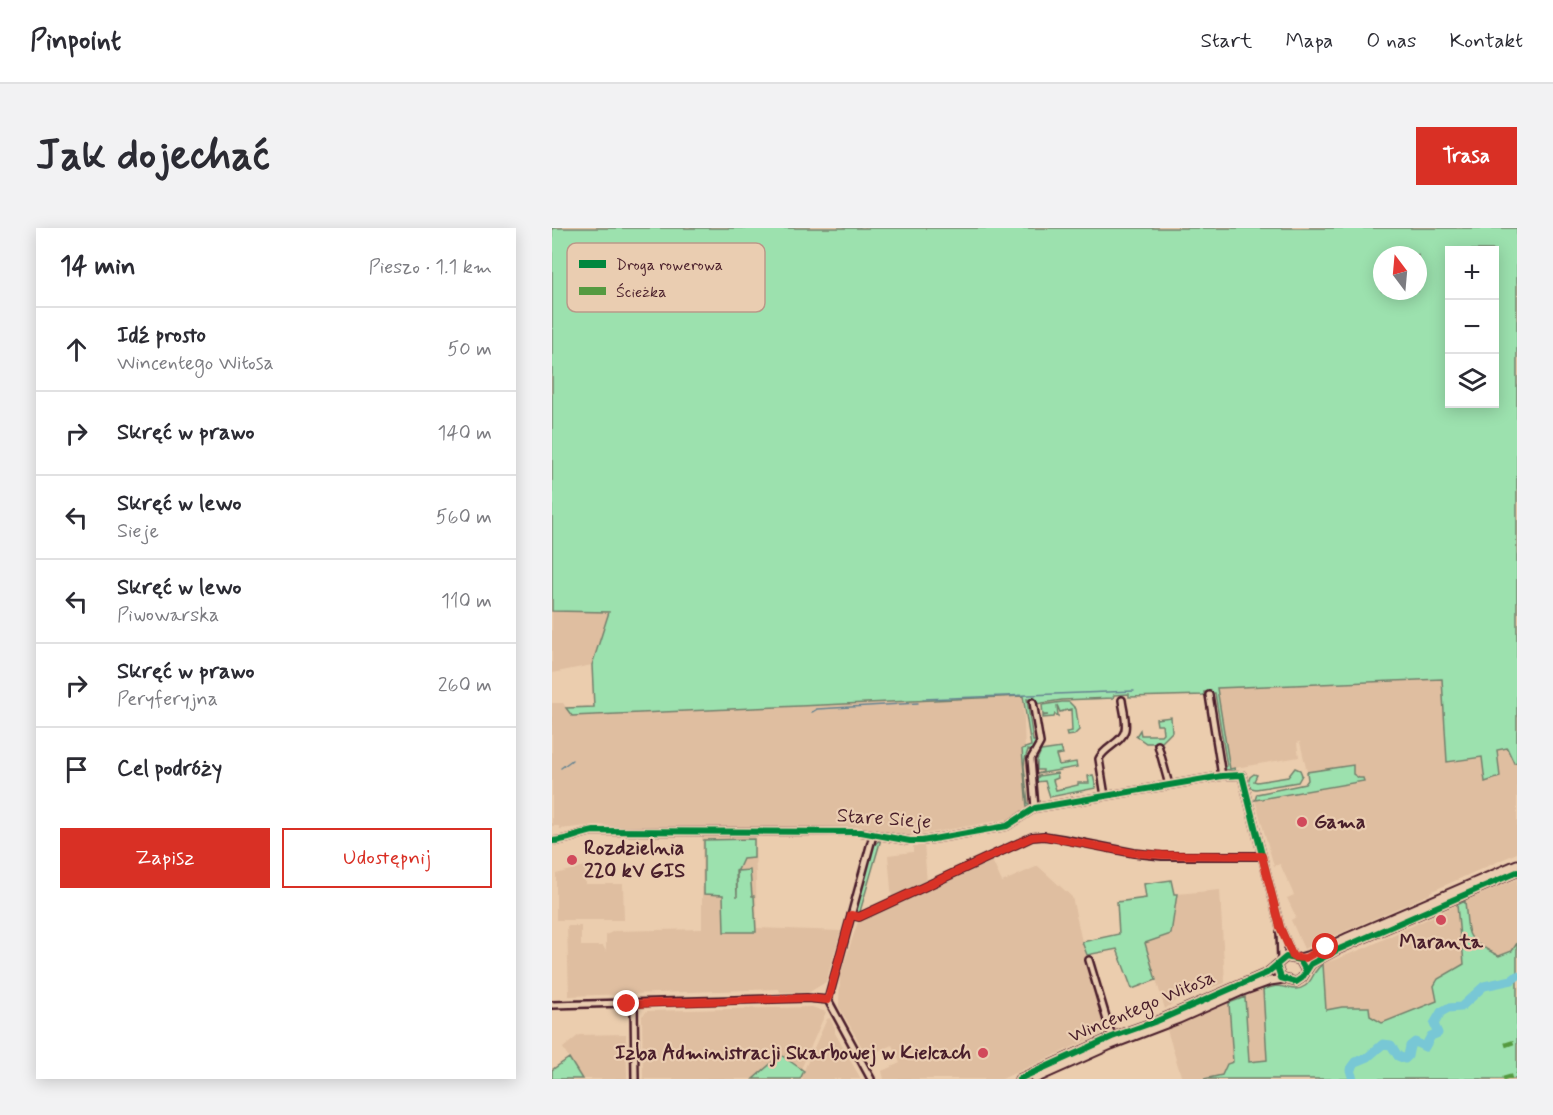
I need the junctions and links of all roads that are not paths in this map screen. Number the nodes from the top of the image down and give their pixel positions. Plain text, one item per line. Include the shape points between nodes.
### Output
1 (1209, 695) dead end
2 (1122, 700) dead end
3 (1033, 702) dead end
4 (1158, 745) dead end
5 (1222, 776) junction
6 (1168, 785) junction
7 (1105, 795) junction
8 (1035, 808) junction
9 (873, 835) junction
10 (552, 841) edge
11 (1262, 856) junction
12 (1517, 864) edge
13 (1517, 872) edge
14 (851, 915) junction
15 (1280, 927) junction
16 (1294, 958) junction
17 (1089, 960) dead end
18 (1279, 963) junction
19 (1306, 971) junction
20 (1284, 980) junction
21 (828, 1000) junction
22 (634, 1004) junction
23 (552, 1005) edge
24 (1112, 1037) junction
25 (634, 1079) edge
26 (871, 1079) edge
27 (1019, 1079) edge
28 (1035, 1079) edge

1 - 5 street
2 - 7 street via 1124,733 1099,759
3 - 8 street via 1040,743 1031,759
4 - 6 street
5 - 6 street, Stare Sieje
5 - 11 street, Stare Sieje via 1242,775
6 - 7 street, Stare Sieje
7 - 8 street, Stare Sieje
8 - 9 street, Stare Sieje via 1007,826 937,839 909,841
9 - 10 street, Stare Sieje via 594,831
9 - 14 street
11 - 14 street via 1153,855 1032,837 859,917
11 - 15 street
12 - 16 main road via 1310,955
13 - 19 main road via 1351,943 1314,962
14 - 21 street
15 - 16 street
15 - 18 street
16 - 18 main road via 1286,957
16 - 19 main road via 1302,962
17 - 24 street
18 - 20 main road
18 - 24 main road, Wincentego Witosa via 1268,973
19 - 20 main road via 1296,982
20 - 28 main road, Wincentego Witosa via 1240,992
21 - 22 street
21 - 26 street
22 - 23 street
22 - 25 street
24 - 27 main road, Wincentego Witosa

